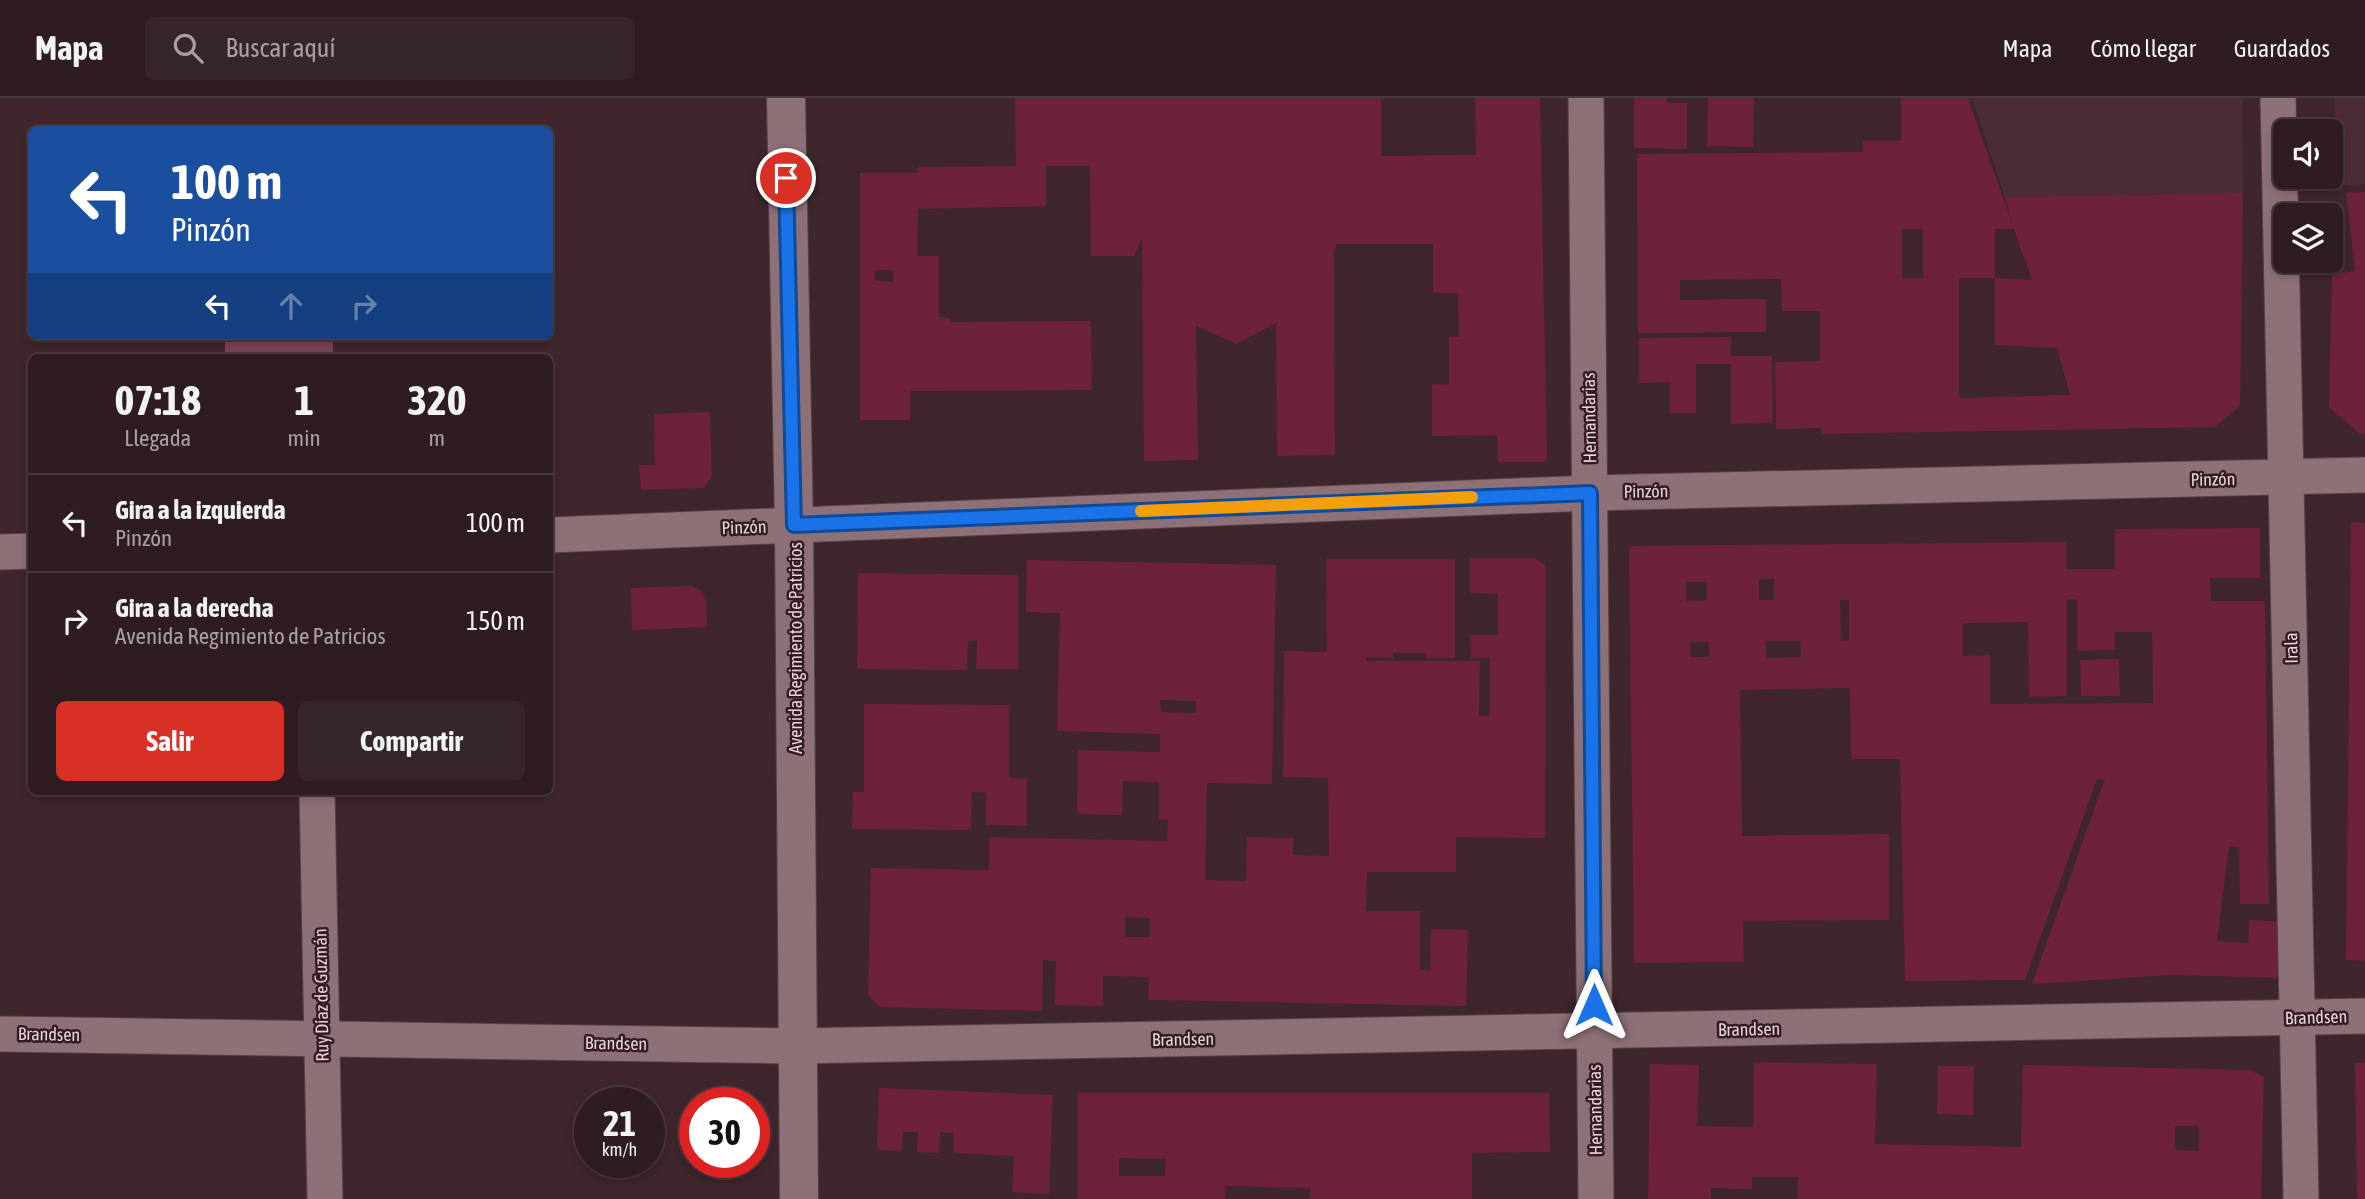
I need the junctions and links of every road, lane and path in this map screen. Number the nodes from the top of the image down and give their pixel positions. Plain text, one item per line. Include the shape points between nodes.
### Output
1 (786, 98) edge
2 (1586, 98) edge
3 (2278, 98) edge
4 (2365, 475) edge
5 (2287, 478) junction
6 (1590, 493) junction
7 (794, 525) junction
8 (553, 535) edge
9 (28, 551) edge
10 (0, 552) edge
11 (317, 795) edge
12 (2365, 1016) edge
13 (2298, 1018) junction
14 (1594, 1032) junction
15 (0, 1034) edge
16 (322, 1038) junction
17 (797, 1046) junction
18 (325, 1199) edge
19 (799, 1199) edge
20 (1597, 1199) edge
21 (2301, 1199) edge

1 - 7 main road, Avenida Regimiento de Patricios
2 - 6 street, Hernandarias
3 - 5 street, Irala
4 - 5 street, Pinzón
5 - 6 street, Pinzón
5 - 13 street, Irala
6 - 7 street, Pinzón
6 - 14 street, Hernandarias
7 - 8 street, Pinzón
7 - 17 main road, Avenida Regimiento de Patricios
9 - 10 street
11 - 16 street, Ruy Díaz de Guzmán
12 - 13 street, Brandsen
13 - 14 street, Brandsen
13 - 21 street, Irala
14 - 17 street, Brandsen
14 - 20 street, Hernandarias
15 - 16 street, Brandsen
16 - 17 street, Brandsen
16 - 18 street, Ruy Díaz de Guzmán
17 - 19 main road, Avenida Regimiento de Patricios

